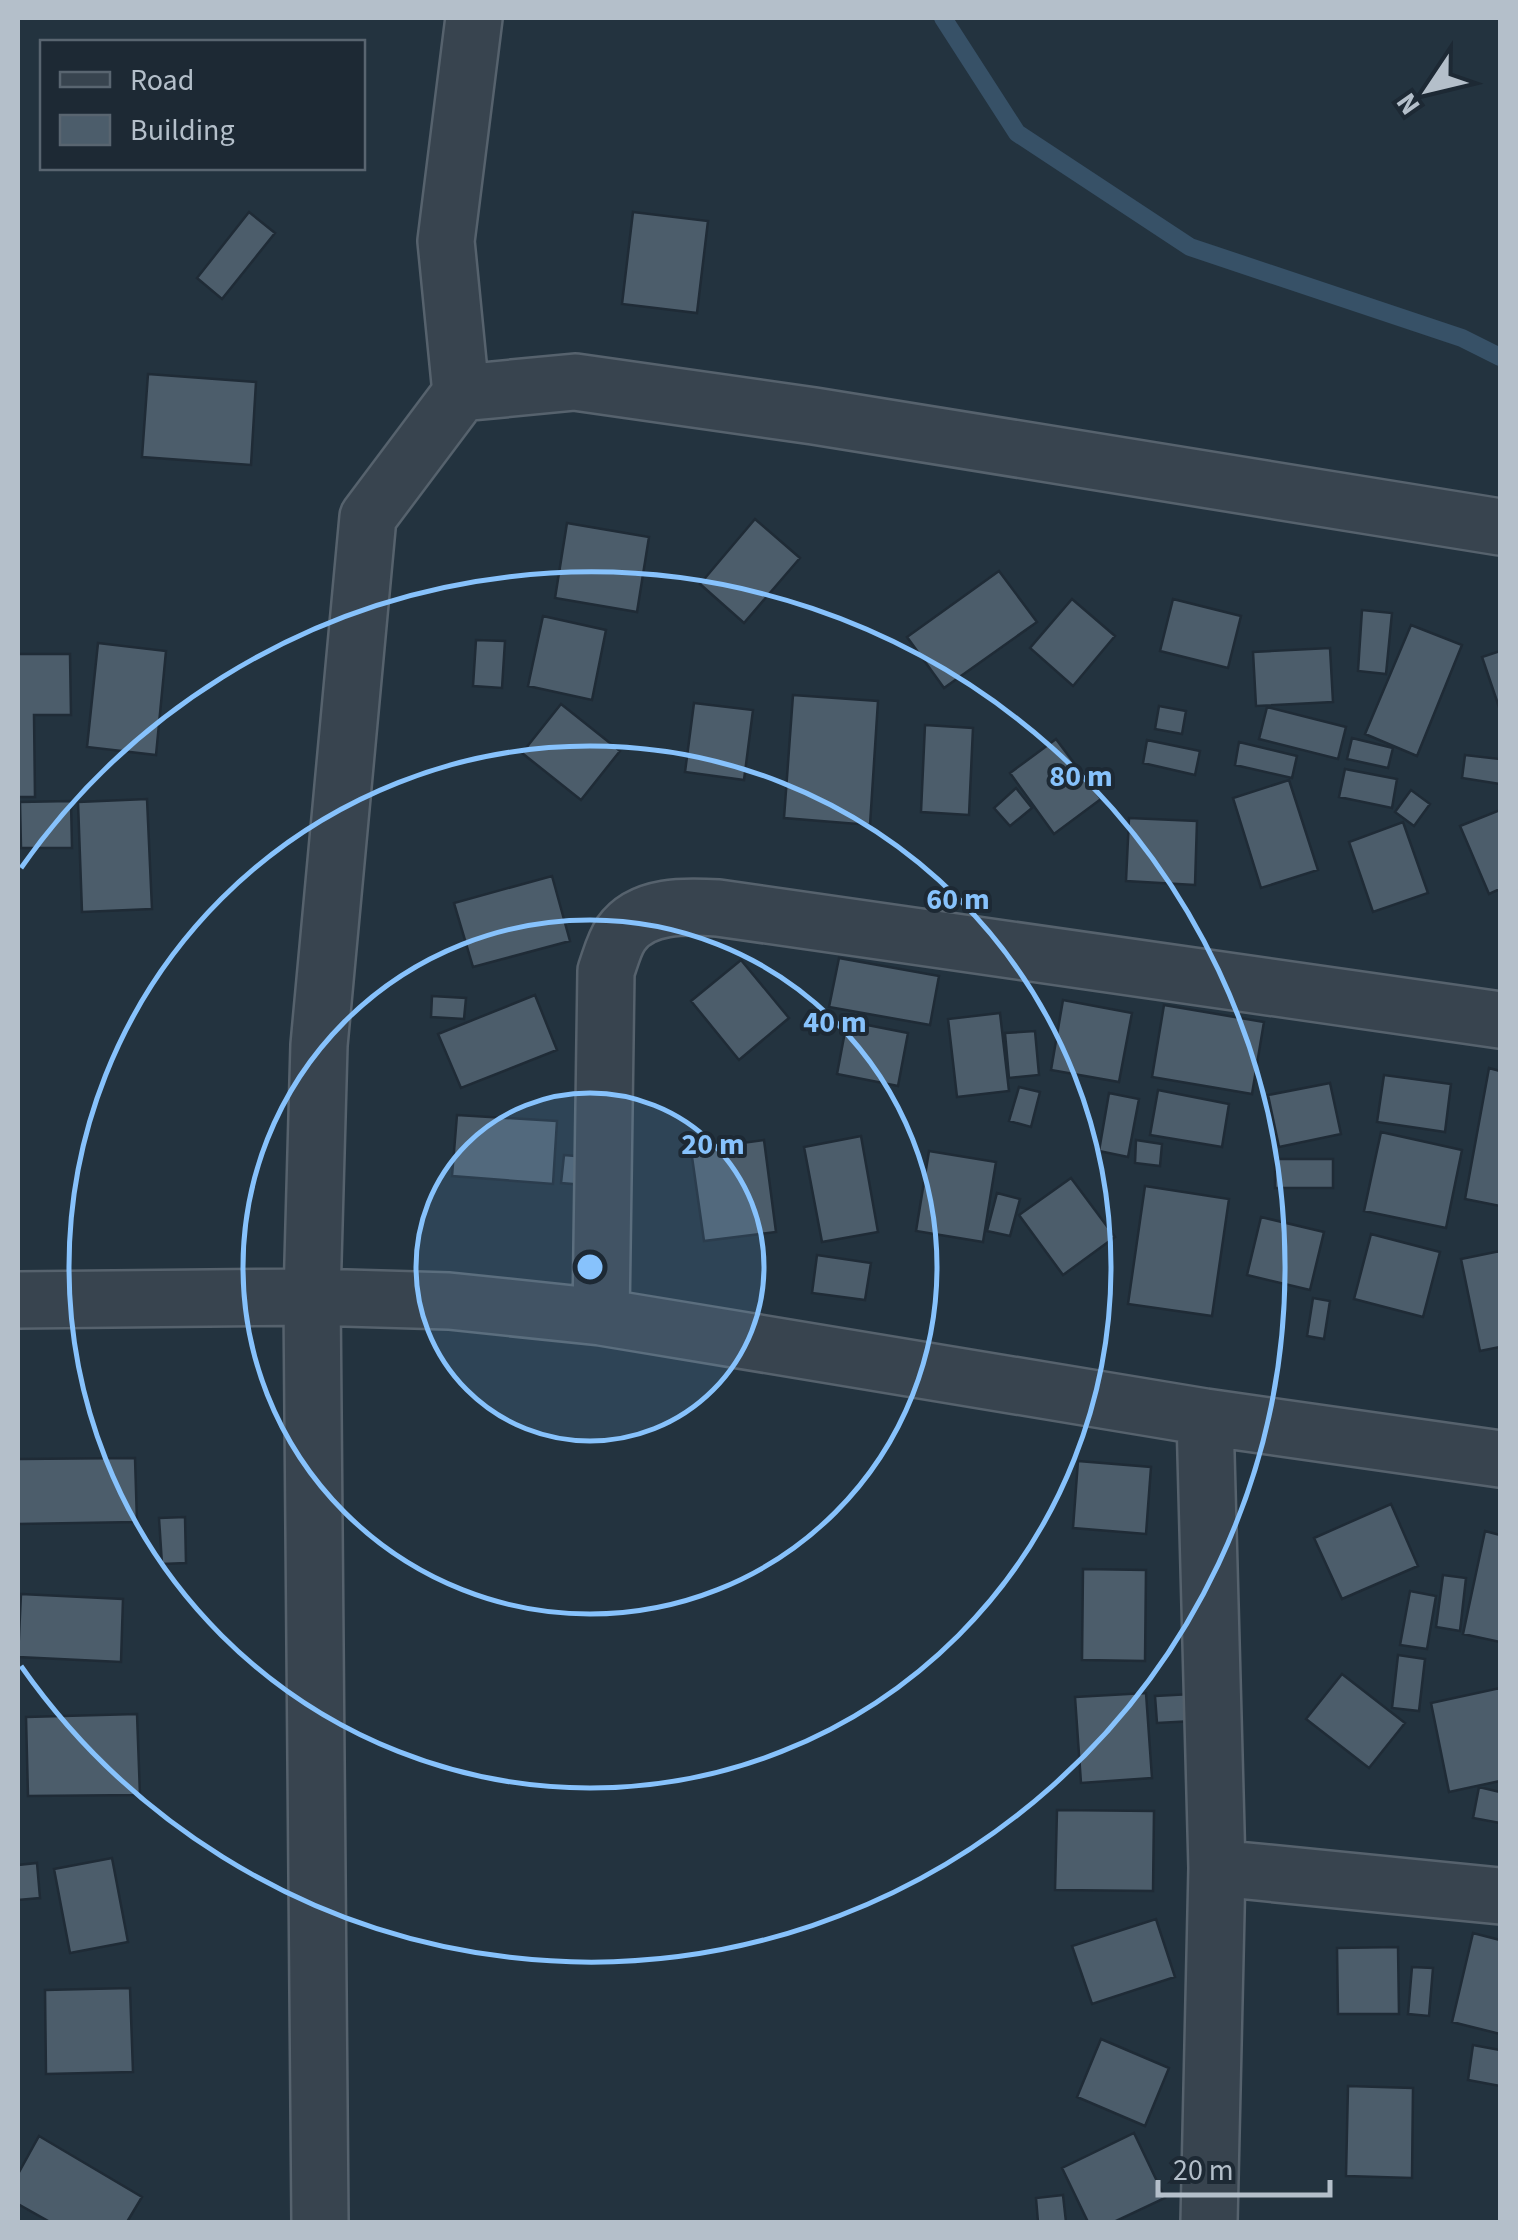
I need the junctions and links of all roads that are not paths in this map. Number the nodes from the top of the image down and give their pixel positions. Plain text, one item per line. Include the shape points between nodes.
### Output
1 (474, 18) edge
2 (460, 394) junction
3 (1500, 526) edge
4 (1500, 1020) edge
5 (312, 1297) junction
6 (18, 1300) edge
7 (601, 1317) junction
8 (1206, 1417) junction
9 (1500, 1460) edge
10 (1217, 1868) junction
11 (1500, 1896) edge
12 (320, 2222) edge
13 (1209, 2222) edge

1 - 2 street via 446,241
2 - 3 street via 575,382
2 - 5 street via 368,516 319,1045
4 - 7 street via 674,906 622,932 606,971
5 - 6 street
5 - 7 street via 449,1301
5 - 12 street
7 - 8 street
8 - 9 street
8 - 10 street
10 - 11 street
10 - 13 street

